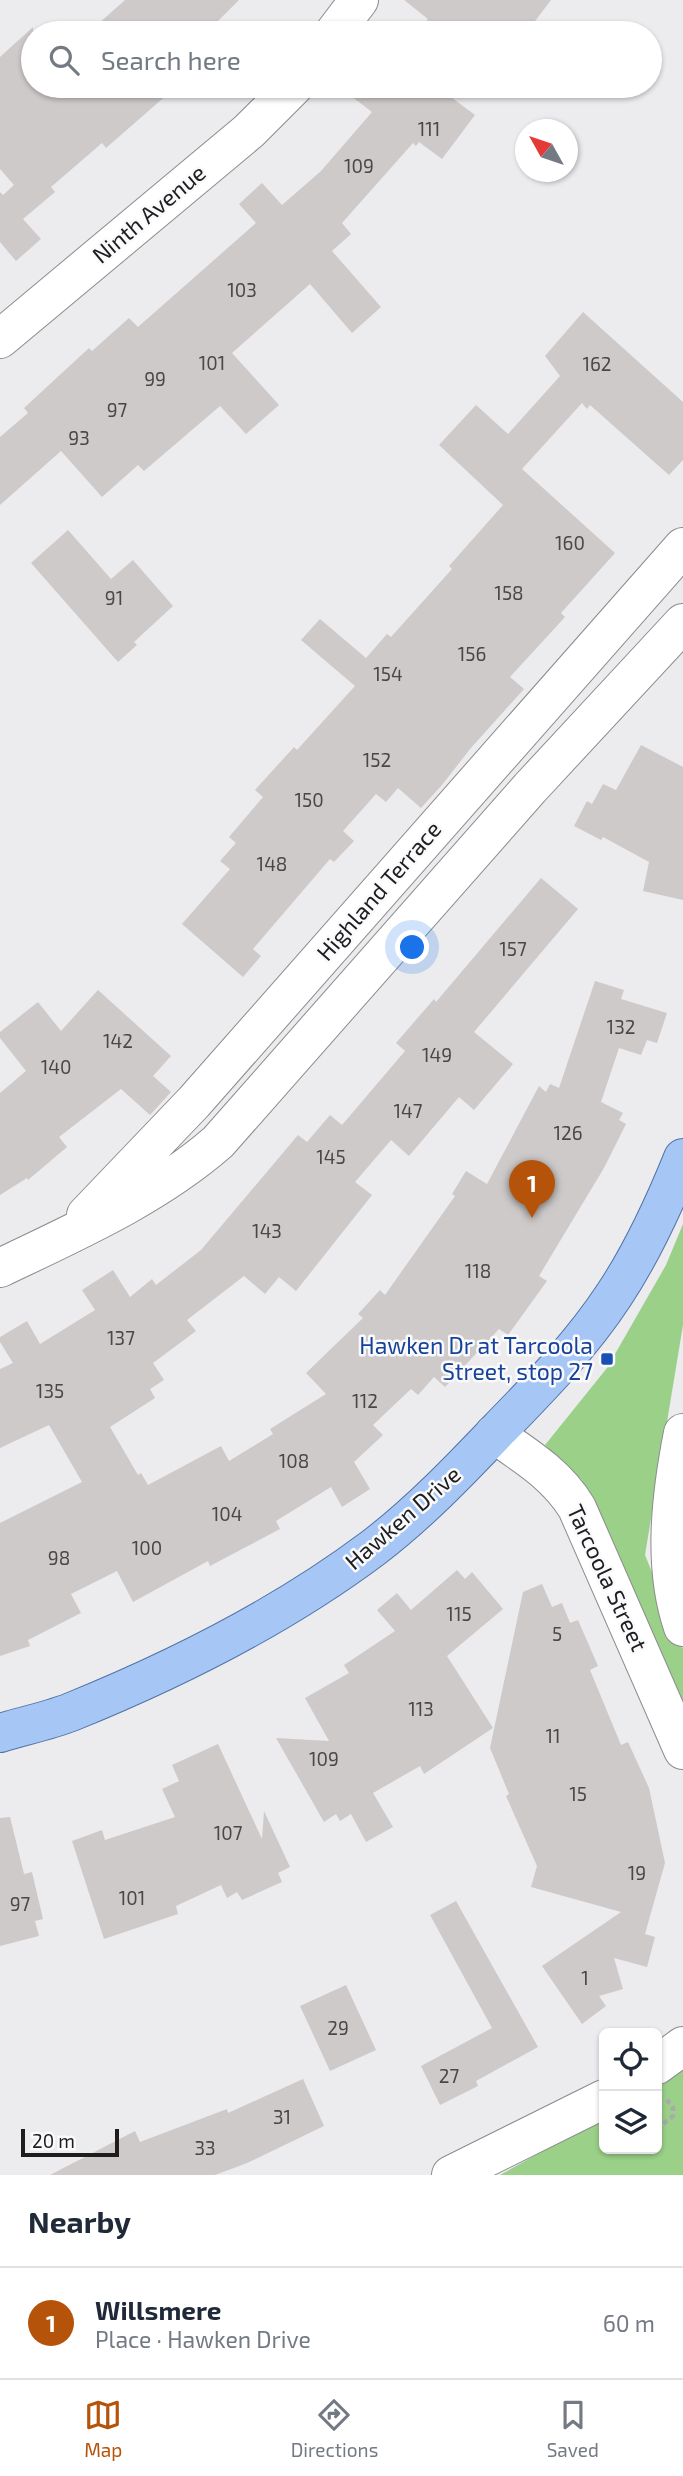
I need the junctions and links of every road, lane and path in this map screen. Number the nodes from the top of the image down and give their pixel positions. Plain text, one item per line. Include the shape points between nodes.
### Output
1 (359, 0) edge
2 (343, 21) edge
3 (282, 98) edge
4 (0, 339) edge
5 (683, 547) edge
6 (683, 623) edge
7 (683, 649) edge
8 (627, 684) junction
9 (683, 1158) edge
10 (71, 1233) junction
11 (0, 1268) edge
12 (683, 1433) edge
13 (494, 1434) junction
14 (683, 1627) edge
15 (0, 1733) edge
16 (683, 1750) edge
17 (683, 2046) edge
18 (662, 2077) edge
19 (662, 2084) edge
20 (599, 2101) edge
21 (662, 2125) edge
22 (451, 2175) edge

1 - 2 street
3 - 4 street, Ninth Avenue via 249,131
5 - 10 street, Highland Terrace via 194,1102
6 - 8 street, Highland Terrace
7 - 8 street, Highland Terrace via 656,659
8 - 10 street, Highland Terrace via 218,1142 167,1181
9 - 13 main road, Hawken Drive via 615,1294 576,1345
10 - 11 street, Highland Terrace
12 - 14 street via 672,1539 675,1599
13 - 15 main road, Hawken Drive via 393,1531 277,1613 69,1713
13 - 16 street, Tarcoola Street via 546,1471 578,1508
17 - 18 street
19 - 21 path via 674,2116
20 - 22 street

